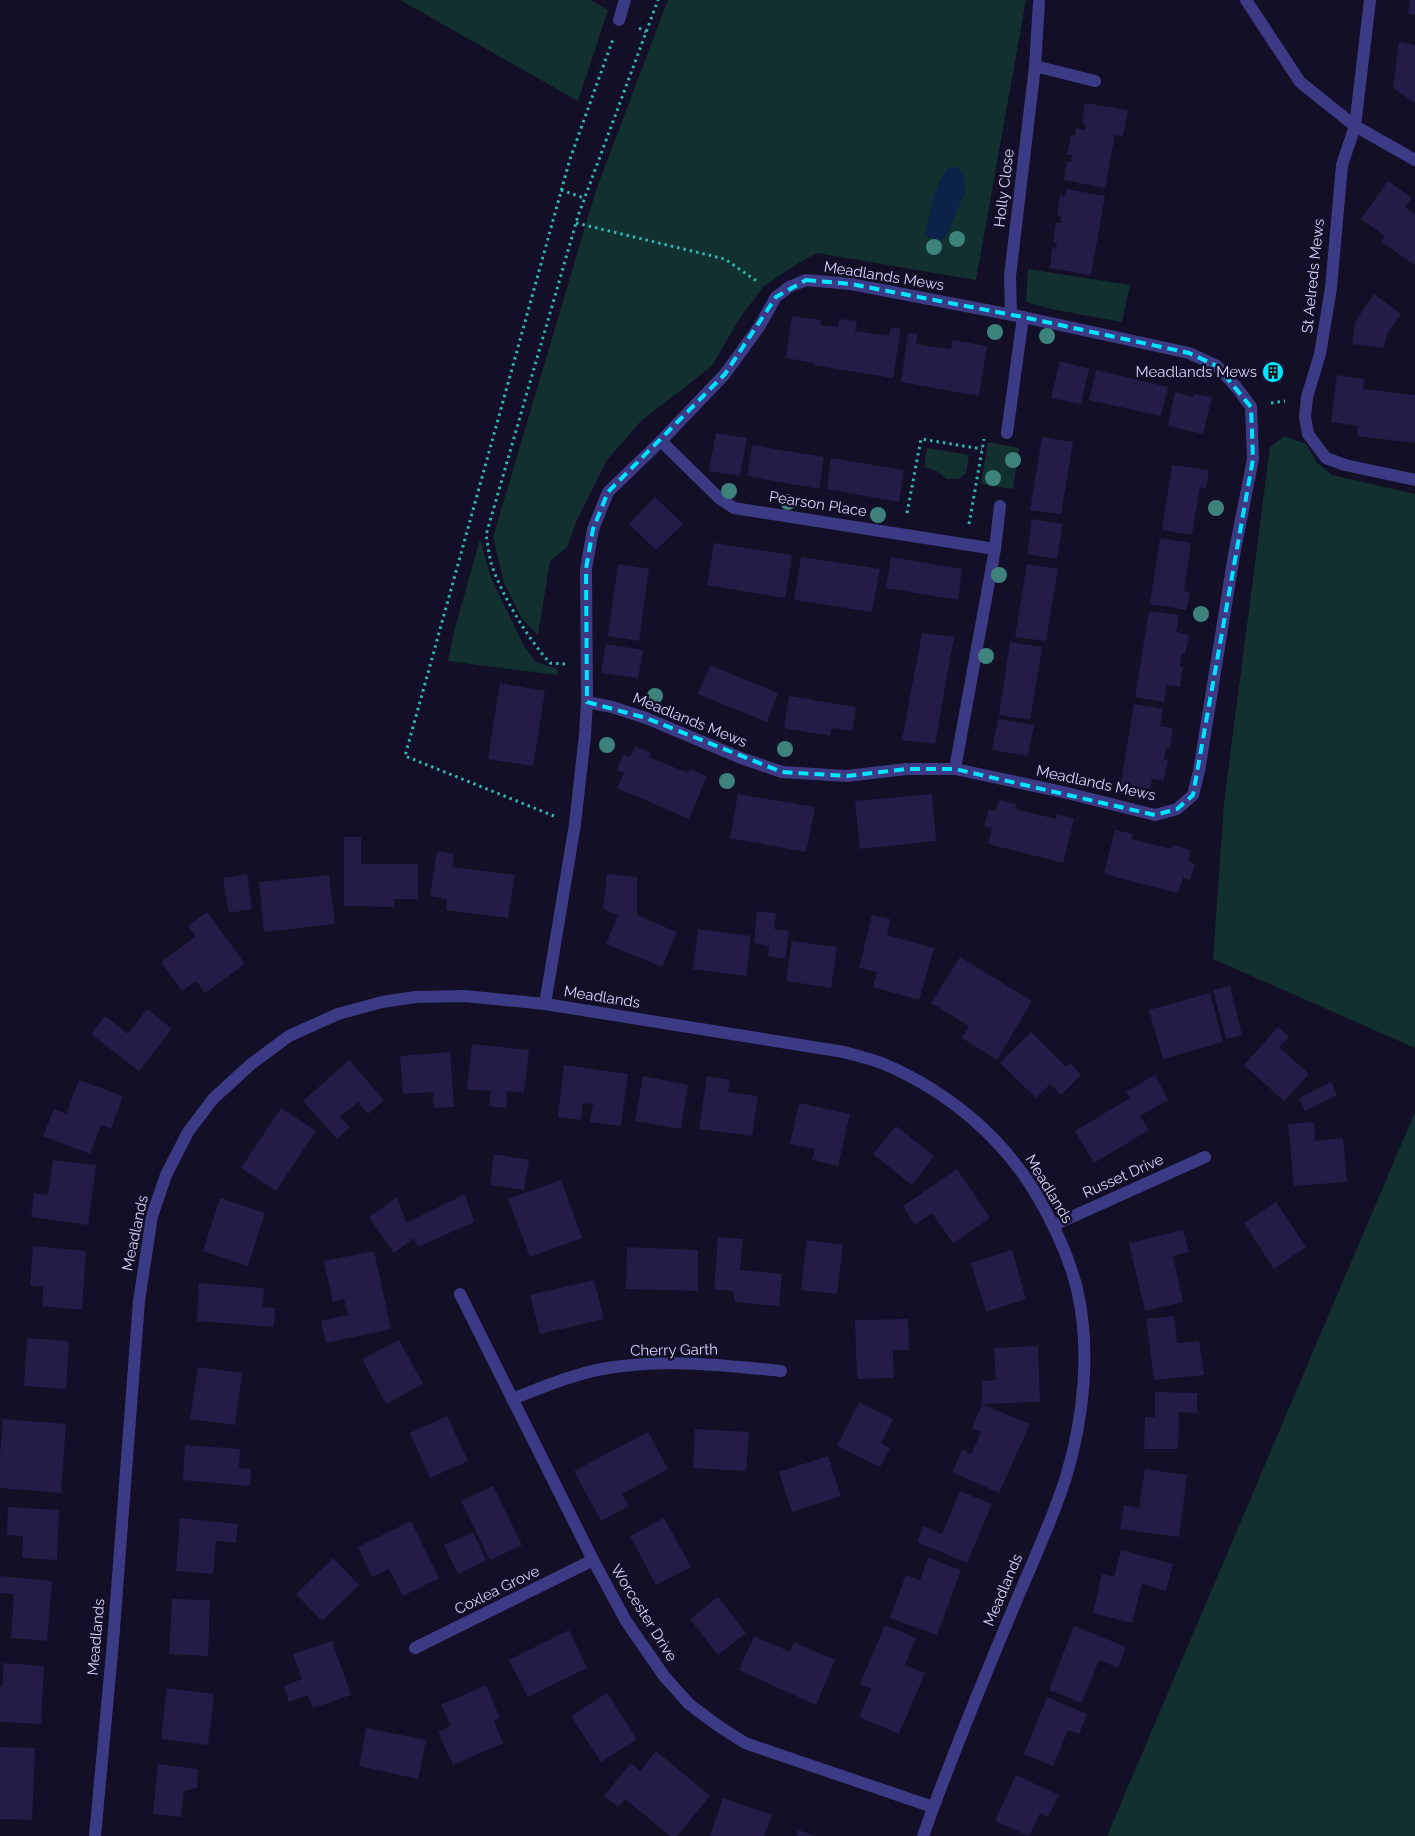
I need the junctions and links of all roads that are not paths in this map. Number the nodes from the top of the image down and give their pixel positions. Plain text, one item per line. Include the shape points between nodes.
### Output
1 (625, 0) edge
2 (1246, 0) edge
3 (1370, 0) edge
4 (1039, 2) dead end
5 (619, 20) road end
6 (1035, 66) junction
7 (1095, 82) dead end
8 (1355, 126) junction
9 (1415, 160) edge
10 (1017, 315) junction
11 (1008, 433) road end
12 (661, 441) junction
13 (1415, 480) edge
14 (1000, 506) dead end
15 (995, 548) junction
16 (586, 702) junction
17 (955, 769) junction
18 (545, 1004) junction
19 (1205, 1156) dead end
20 (1054, 1225) junction
21 (460, 1294) dead end
22 (781, 1371) dead end
23 (512, 1399) junction
24 (592, 1560) junction
25 (415, 1648) dead end
26 (933, 1807) junction
27 (95, 1836) edge
28 (924, 1836) edge

1 - 5 street
2 - 8 street via 1300,82
3 - 8 street, St Aelreds Mews
4 - 6 street, Holly Close
6 - 7 street
6 - 10 street, Holly Close via 1010,276
8 - 9 street
8 - 13 street, St Aelreds Mews via 1342,165 1331,288 1305,417 1308,434 1326,458
10 - 11 street
10 - 12 street, Meadlands Mews via 851,284 806,280 776,297 725,374
10 - 17 street, Meadlands Mews via 1189,353 1217,366 1251,407 1252,463 1193,794 1178,809 1155,815
12 - 15 street, Pearson Place via 719,498 734,508
12 - 16 street, Meadlands Mews via 608,492 593,528 586,570
14 - 15 street
15 - 17 street
16 - 17 street, Meadlands Mews via 646,718 782,772 847,776 906,769
16 - 18 street, Meadlands Mews via 575,824
18 - 20 street, Meadlands via 844,1052 883,1063 958,1106 996,1140 1026,1176
18 - 27 street, Meadlands via 465,996 416,997 338,1014 289,1036 250,1065 213,1099 188,1132 166,1175 152,1216 139,1300
19 - 20 street, Russet Drive
20 - 26 street, Meadlands via 1077,1289 1084,1334 1078,1430 1066,1478
21 - 23 street, Worcester Drive
22 - 23 street, Cherry Garth via 685,1363 640,1364 558,1381
23 - 24 street, Worcester Drive
24 - 25 street, Coxlea Grove
24 - 26 street, Worcester Drive via 626,1621 664,1676 689,1704 717,1725 745,1743
26 - 28 street, Meadlands

